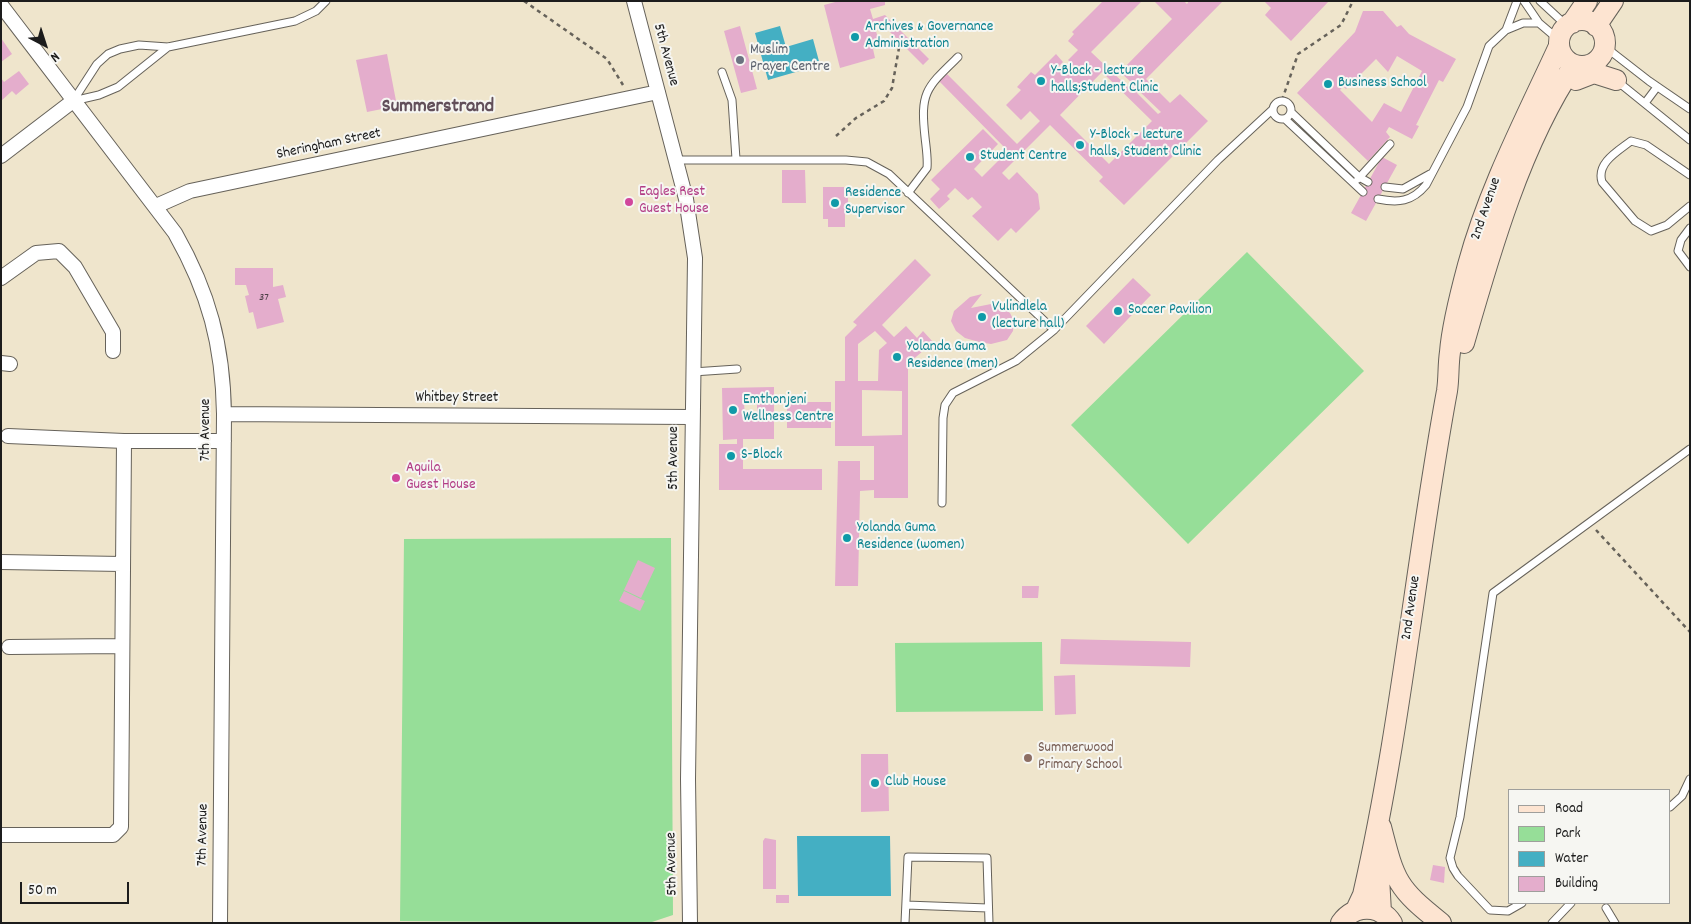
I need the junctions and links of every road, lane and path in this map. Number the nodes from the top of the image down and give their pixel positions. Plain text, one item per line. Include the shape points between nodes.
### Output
1 (326, 1) edge
2 (524, 1) edge
3 (634, 1) edge
4 (1353, 1) edge
5 (1517, 1) edge
6 (1524, 1) edge
7 (1540, 1) edge
8 (1587, 1) edge
9 (1613, 1) edge
10 (1, 5) edge
11 (1539, 23) junction
12 (1596, 26) junction
13 (1506, 30) junction
14 (1564, 34) junction
15 (900, 42) dead end
16 (1604, 46) junction
17 (168, 47) junction
18 (958, 57) dead end
19 (1584, 64) junction
20 (722, 72) dead end
21 (1616, 80) junction
22 (1657, 87) junction
23 (658, 92) junction
24 (634, 97) junction
25 (1282, 100) junction
26 (74, 101) junction
27 (1645, 103) junction
28 (1272, 109) junction
29 (1690, 109) edge
30 (1291, 112) junction
31 (1285, 119) junction
32 (1540, 125) junction
33 (836, 136) dead end
34 (1690, 140) edge
35 (1390, 144) dead end
36 (1, 156) edge
37 (736, 159) junction
38 (676, 160) junction
39 (1430, 174) junction
40 (1690, 175) edge
41 (1359, 177) junction
42 (1368, 182) dead end
43 (1353, 184) junction
44 (1385, 187) dead end
45 (1362, 192) dead end
46 (908, 193) junction
47 (1378, 199) dead end
48 (156, 206) junction
49 (1690, 206) edge
50 (1690, 228) edge
51 (1484, 243) junction
52 (1690, 267) edge
53 (1, 278) edge
54 (1054, 330) junction
55 (113, 351) dead end
56 (737, 369) dead end
57 (693, 372) junction
58 (224, 414) junction
59 (691, 417) junction
60 (8, 436) dead end
61 (224, 440) junction
62 (124, 441) junction
63 (1690, 449) edge
64 (942, 503) dead end
65 (1589, 522) junction
66 (1, 562) edge
67 (122, 564) junction
68 (1690, 632) edge
69 (122, 646) junction
70 (9, 647) dead end
71 (1690, 779) edge
72 (1671, 806) edge
73 (1378, 828) junction
74 (1, 835) edge
75 (1520, 904) edge
76 (1570, 904) edge
77 (906, 905) junction
78 (988, 908) junction
79 (1606, 908) dead end
80 (1348, 917) edge
81 (1387, 917) edge
82 (220, 923) edge
83 (690, 923) edge
84 (905, 923) edge
85 (989, 923) edge
86 (1442, 923) edge
87 (1552, 923) edge
88 (1616, 923) edge

1 - 17 lane via 316,11 295,21
2 - 24 path via 607,60
3 - 23 street, 5th Avenue
4 - 25 path via 1340,25 1298,54
5 - 13 lane
6 - 11 lane
7 - 14 lane
8 - 14 street, 2nd Avenue
9 - 12 street
10 - 26 street, 7th Avenue
11 - 13 lane via 1523,23
11 - 14 lane
12 - 14 street via 1580,21
12 - 16 street via 1603,34
13 - 39 lane via 1489,46 1463,116
14 - 19 street via 1564,58
14 - 51 street, 2nd Avenue via 1504,160
15 - 33 path via 892,88 884,101 856,118
16 - 19 street, 2nd Avenue via 1602,54
16 - 22 lane
17 - 26 lane via 118,87
17 - 26 lane via 130,46 108,54 93,69
18 - 46 lane via 935,79 925,95 922,112 927,168
19 - 21 lane
19 - 32 street, 2nd Avenue via 1557,90
20 - 37 lane via 732,100
21 - 27 lane
21 - 32 street via 1594,73 1583,76 1564,89
22 - 27 lane
22 - 29 lane
23 - 24 street, Sheringham Street
23 - 38 street, 5th Avenue
24 - 48 street, Sheringham Street via 190,191
25 - 28 lane
25 - 30 lane via 1290,104
26 - 36 street
26 - 48 street, 7th Avenue
27 - 34 lane
28 - 31 lane via 1276,117
28 - 54 lane via 1218,160
30 - 31 lane
30 - 41 lane
31 - 43 lane
32 - 51 street, 2nd Avenue
35 - 41 lane
37 - 38 lane
37 - 46 lane via 862,161 889,174
38 - 57 street, 5th Avenue via 694,239
39 - 44 lane via 1403,189
39 - 47 lane via 1422,190 1409,199 1396,202
40 - 49 lane via 1646,145 1631,141 1609,158 1600,175 1602,182 1635,221 1651,231 1668,225
41 - 42 lane
41 - 43 lane
43 - 45 lane
46 - 54 lane
48 - 58 street, 7th Avenue via 190,260 210,310 222,364
50 - 52 lane via 1678,251
51 - 73 street, 2nd Avenue via 1461,353 1448,382 1428,491
53 - 55 street via 36,253 59,251 74,266 113,332
54 - 64 lane via 1016,361 949,397 943,418
56 - 57 lane
57 - 59 street, 5th Avenue
58 - 59 street, Whitbey Street
58 - 61 street, 7th Avenue
59 - 83 street, 5th Avenue
60 - 62 street
61 - 62 street
61 - 82 street, 7th Avenue
62 - 67 street
63 - 65 lane
65 - 68 path
65 - 75 lane via 1493,593 1492,598 1460,817 1450,858 1458,876 1490,910 1508,911
66 - 67 street
67 - 69 street
69 - 70 street
69 - 74 street via 122,820 119,831 113,835
71 - 72 lane via 1682,796
73 - 80 street, 2nd Avenue via 1363,896
73 - 81 street, 2nd Avenue
73 - 86 street via 1396,879 1408,897
76 - 87 lane
77 - 78 lane
77 - 78 lane via 908,856 987,858
77 - 84 lane
78 - 85 lane
79 - 88 lane
80 - 81 street via 1368,908

